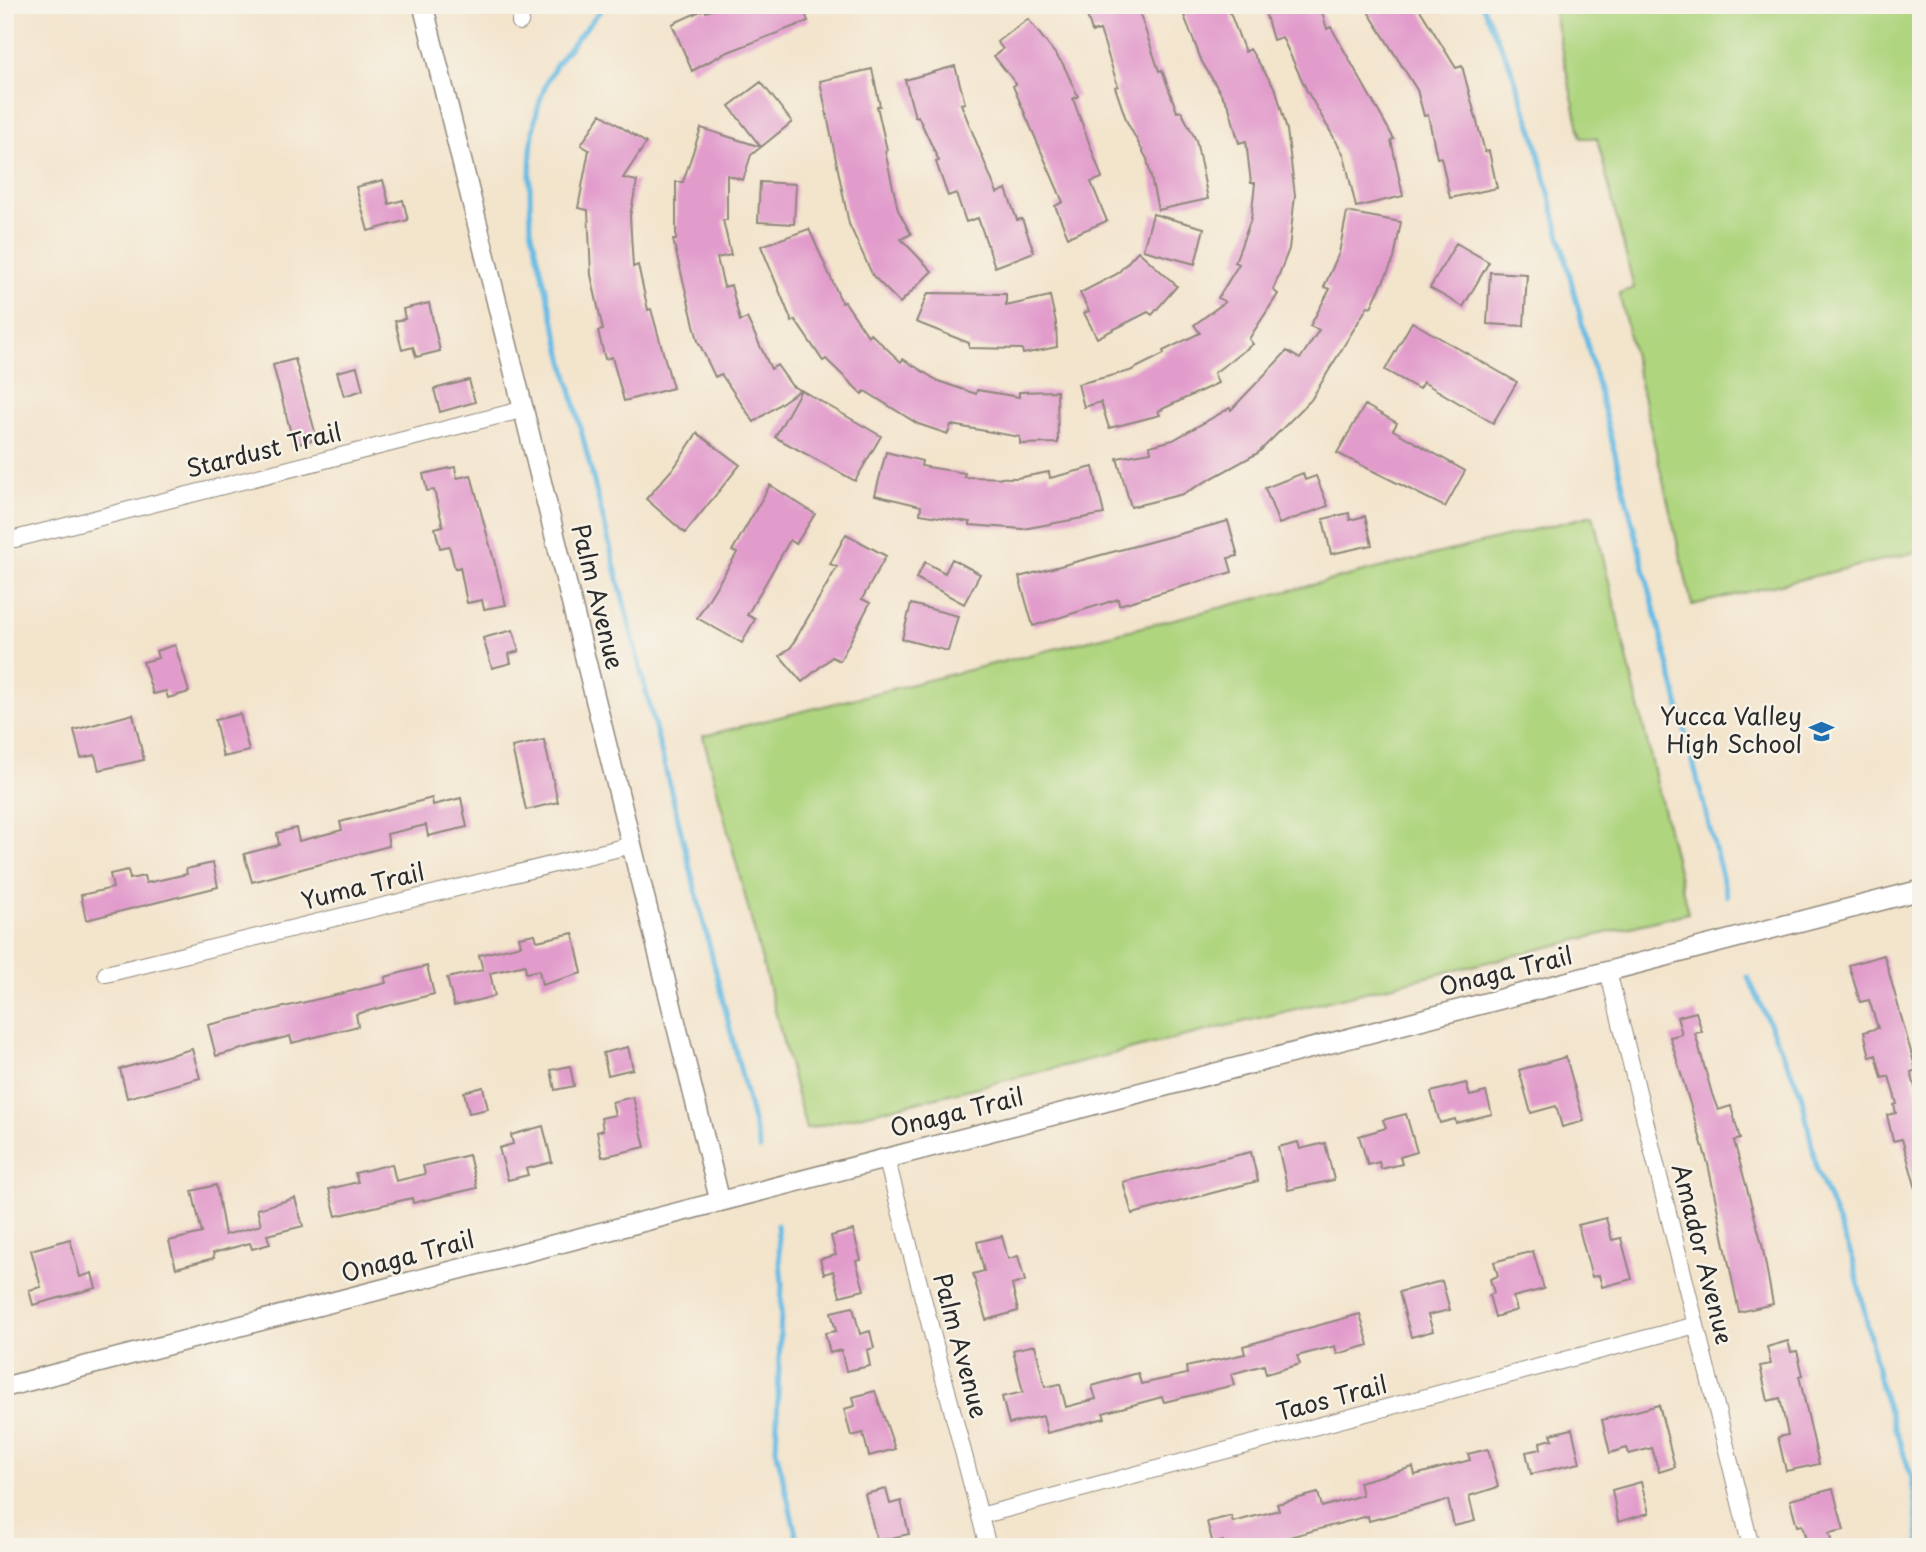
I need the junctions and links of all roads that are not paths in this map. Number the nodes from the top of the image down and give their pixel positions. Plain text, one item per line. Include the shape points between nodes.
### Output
1 (423, 5) edge
2 (525, 409) junction
3 (15, 539) dead end
4 (632, 845) junction
5 (1921, 890) edge
6 (1608, 971) junction
7 (106, 974) dead end
8 (887, 1157) junction
9 (720, 1201) junction
10 (1696, 1325) junction
11 (5, 1387) edge
12 (980, 1516) junction
13 (988, 1547) edge
14 (1751, 1547) edge

1 - 2 street, Palm Avenue
2 - 3 street, Stardust Trail
2 - 4 street, Palm Avenue
4 - 7 street, Yuma Trail
4 - 9 street, Palm Avenue
5 - 6 street, Onaga Trail
6 - 8 street, Onaga Trail
6 - 10 street, Amador Avenue
8 - 9 street, Onaga Trail
8 - 12 street, Palm Avenue
9 - 11 street, Onaga Trail
10 - 12 street, Taos Trail
10 - 14 street, Amador Avenue
12 - 13 street, Palm Avenue

